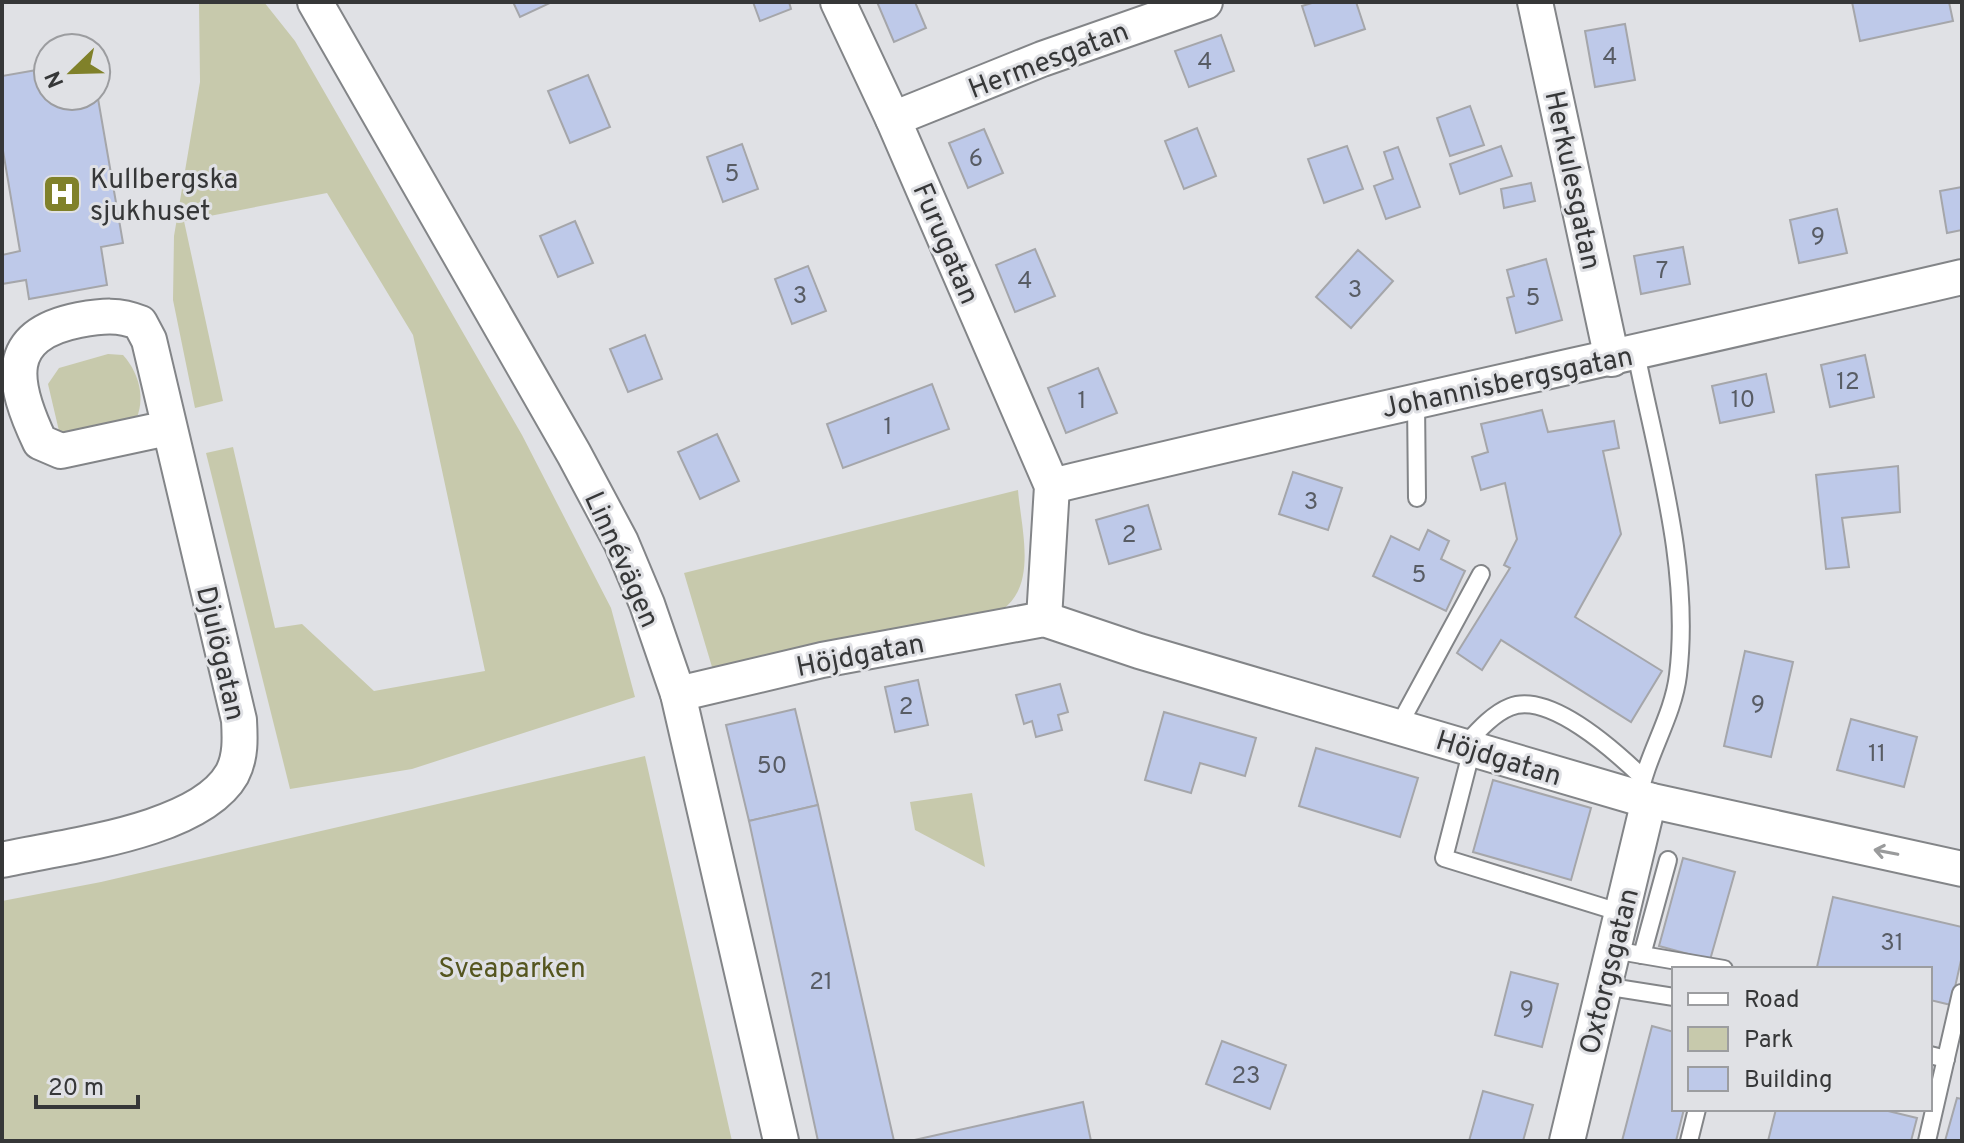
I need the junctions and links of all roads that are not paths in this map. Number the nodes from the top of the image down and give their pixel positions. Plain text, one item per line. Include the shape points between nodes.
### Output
1 (303, 2) edge
2 (838, 2) edge
3 (1205, 2) edge
4 (1535, 2) edge
5 (323, 16) edge
6 (893, 119) junction
7 (1962, 277) edge
8 (1624, 356) junction
9 (1416, 401) junction
10 (168, 428) junction
11 (1052, 486) junction
12 (1417, 498) dead end
13 (1481, 574) dead end
14 (1044, 619) junction
15 (678, 694) junction
16 (1398, 727) junction
17 (1467, 748) junction
18 (1643, 792) junction
19 (2, 860) edge
20 (1668, 860) dead end
21 (1962, 869) edge
22 (1622, 913) junction
23 (1628, 953) junction
24 (1712, 967) edge
25 (1604, 986) junction
26 (1961, 993) edge
27 (1672, 997) edge
28 (1938, 1057) edge
29 (1932, 1103) edge
30 (1696, 1111) edge
31 (1931, 1111) edge
32 (781, 1141) edge
33 (1567, 1141) edge
34 (1689, 1141) edge
35 (1927, 1141) edge

1 - 5 street, Linnévägen
2 - 6 street, Furugatan
3 - 6 street, Hermesgatan
4 - 8 street, Herkulesgatan
5 - 15 street, Linnévägen via 621,542
6 - 11 street, Furugatan
7 - 8 street, Johannisbergsgatan
8 - 9 street, Johannisbergsgatan
8 - 18 lane via 1672,529 1681,614 1678,678
9 - 11 street, Johannisbergsgatan
9 - 12 lane
10 - 10 street, Djulögatan via 149,340 140,323 111,316 51,325 23,352 19,369 29,420 40,442 61,451
10 - 19 street, Djulögatan via 239,720 240,748 232,773 213,797 187,814
11 - 14 street
13 - 16 lane
14 - 15 street, Höjdgatan via 822,660
14 - 16 street, Höjdgatan
15 - 32 street, Linnévägen
16 - 17 street, Höjdgatan
17 - 18 street, Höjdgatan
17 - 18 lane via 1483,726 1512,706 1549,709 1605,741
17 - 22 lane via 1444,858
21 -> 18 street, Höjdgatan
18 - 22 street, Oxtorgsgatan
20 - 23 lane
22 - 23 street, Oxtorgsgatan
23 - 24 lane
23 - 25 street, Oxtorgsgatan
25 - 27 lane
25 - 33 street, Oxtorgsgatan
26 - 28 lane
28 - 29 lane
30 - 34 lane
31 - 35 lane

